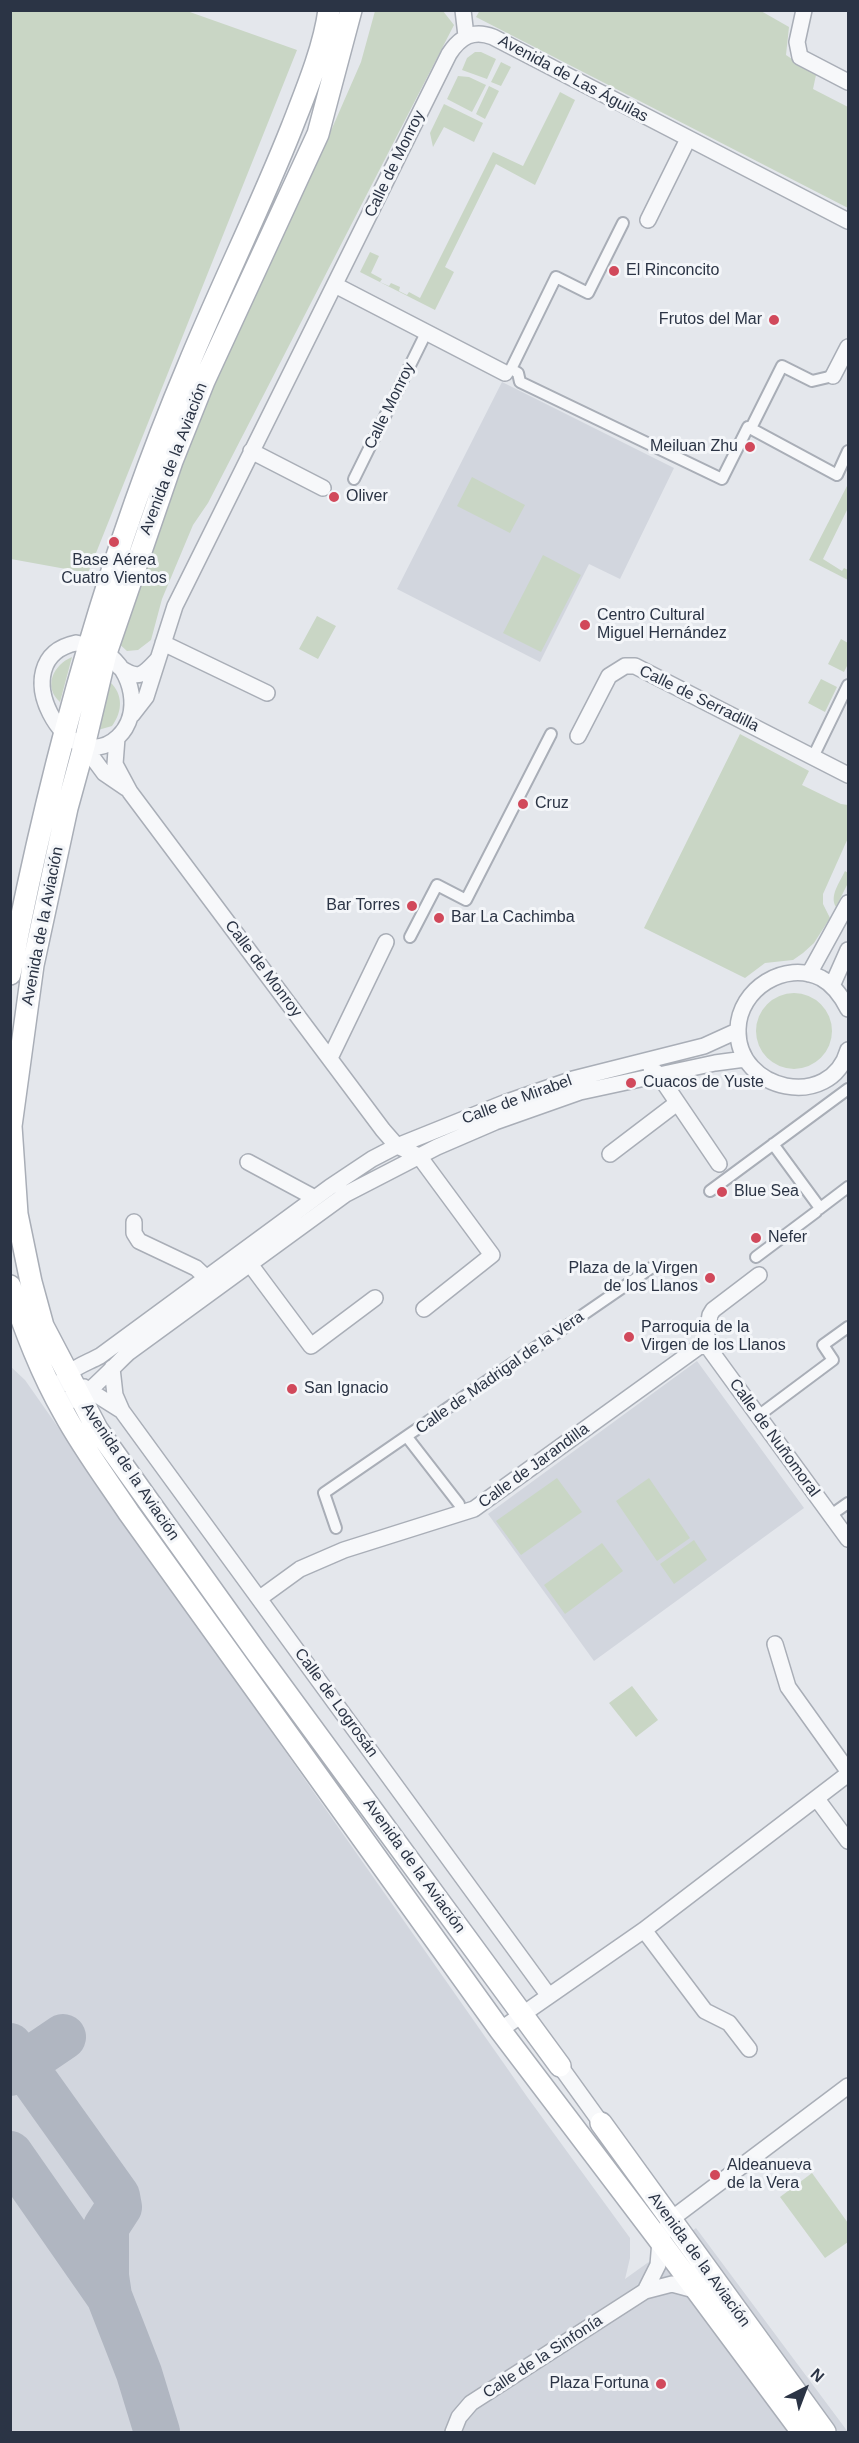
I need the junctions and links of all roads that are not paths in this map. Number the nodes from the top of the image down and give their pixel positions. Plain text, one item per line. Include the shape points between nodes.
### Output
1 (329, 10) edge
2 (351, 10) edge
3 (463, 10) edge
4 (804, 10) edge
5 (462, 39) junction
6 (849, 82) edge
7 (688, 139) junction
8 (648, 220) dead end
9 (849, 221) edge
10 (623, 223) dead end
11 (335, 285) junction
12 (426, 333) junction
13 (849, 347) edge
14 (508, 371) junction
15 (833, 376) joint
16 (750, 428) junction
17 (251, 451) junction
18 (849, 451) edge
19 (354, 479) dead end
20 (323, 488) dead end
21 (161, 650) junction
22 (105, 655) junction
23 (849, 685) edge
24 (267, 693) dead end
25 (132, 715) junction
26 (552, 734) dead end
27 (65, 736) junction
28 (578, 736) dead end
29 (117, 738) junction
30 (84, 746) junction
31 (813, 756) junction
32 (104, 772) junction
33 (849, 775) edge
34 (73, 785) junction
35 (130, 792) junction
36 (849, 903) edge
37 (410, 937) dead end
38 (386, 942) dead end
39 (849, 951) edge
40 (10, 974) edge
41 (809, 974) junction
42 (832, 986) junction
43 (849, 1009) edge
44 (737, 1031) junction
45 (848, 1057) edge
46 (330, 1058) junction
47 (745, 1059) junction
48 (641, 1062) junction
49 (658, 1074) junction
50 (849, 1089) edge
51 (677, 1103) junction
52 (773, 1144) junction
53 (397, 1146) junction
54 (610, 1154) dead end
55 (419, 1156) junction
56 (248, 1162) dead end
57 (718, 1164) dead end
58 (849, 1187) edge
59 (710, 1191) dead end
60 (315, 1198) junction
61 (818, 1210) junction
62 (134, 1222) dead end
63 (756, 1257) dead end
64 (246, 1258) junction
65 (651, 1268) dead end
66 (759, 1275) dead end
67 (212, 1283) junction
68 (10, 1286) edge
69 (375, 1298) dead end
70 (424, 1308) dead end
71 (849, 1327) edge
72 (700, 1347) junction
73 (112, 1368) junction
74 (66, 1373) junction
75 (55, 1396) junction
76 (86, 1401) junction
77 (122, 1411) junction
78 (758, 1416) junction
79 (407, 1437) junction
80 (849, 1503) edge
81 (459, 1504) dead end
82 (831, 1515) junction
83 (336, 1528) dead end
84 (849, 1539) edge
85 (260, 1598) junction
86 (775, 1644) dead end
87 (849, 1773) edge
88 (817, 1799) junction
89 (849, 1840) edge
90 (644, 1930) junction
91 (549, 1996) junction
92 (523, 2014) junction
93 (500, 2030) junction
94 (749, 2049) dead end
95 (560, 2066) joint
96 (849, 2086) edge
97 (601, 2123) joint
98 (670, 2220) junction
99 (660, 2241) junction
100 (698, 2290) junction
101 (645, 2291) junction
102 (453, 2433) edge
103 (802, 2433) edge
104 (825, 2433) edge

1 - 22 main road, Avenida de la Aviación via 303,98 278,163 150,462
2 - 22 main road, Avenida de la Aviación via 318,134 204,381
3 - 5 street
4 - 6 street via 796,42 800,57
5 - 7 street, Avenida de Las Águilas via 478,33 493,37
5 - 11 street, Calle de Monroy
7 - 8 street
7 - 9 street, Avenida de Las Águilas
10 - 14 street via 588,293 556,277
11 - 12 street
11 - 17 street, Calle de Monroy
12 - 14 street
12 - 19 street, Calle Monroy
13 - 15 street
14 - 16 street via 518,374 520,382 722,479
15 - 16 street via 812,381 782,366
16 - 18 street via 837,475
17 - 20 street
17 - 21 street, Calle de Monroy via 175,606
21 - 22 street, Calle de Monroy via 144,674 138,676
21 - 24 street
21 - 25 street, Calle de Monroy via 146,697
22 - 25 street via 131,692
22 - 27 main road, Avenida de la Aviación
22 - 27 street, Calle de Monroy via 76,643 61,646 44,664 38,688
22 - 30 main road, Avenida de la Aviación
23 - 31 street
25 - 29 street, Calle de Monroy
26 - 37 street via 466,900 437,885
27 - 30 street, Calle de Monroy
27 - 40 main road, Avenida de la Aviación
28 - 31 street, Calle de Serradilla via 609,676 625,666 635,666
29 - 30 street via 98,747
29 - 35 street, Calle de Monroy via 115,764
30 - 32 street, Calle de Monroy
30 - 34 main road, Avenida de la Aviación
31 - 33 street, Calle de Serradilla
32 - 34 street via 85,774
32 - 35 street, Calle de Monroy
34 - 74 main road, Avenida de la Aviación via 33,965 11,1126 17,1214 31,1282 43,1326
35 - 46 street, Calle de Monroy
36 - 41 street
38 - 46 street
39 - 42 street
41 - 42 street
41 - 44 street via 776,976 754,990 743,1006
42 - 43 street
44 - 47 street
44 - 48 street, Calle de Mirabel via 704,1046
45 - 47 street via 835,1073 817,1084 794,1088 770,1082
46 - 53 street, Calle de Monroy
47 - 49 street, Calle de Mirabel
48 - 49 street
48 - 53 street, Calle de Mirabel via 573,1079
49 - 51 street
49 - 55 street, Calle de Mirabel via 580,1092 495,1122
50 - 52 street
51 - 54 street
51 - 57 street
52 - 59 street
52 - 61 street
53 - 55 street
53 - 60 street, Calle de Mirabel
55 - 64 street, Calle de Mirabel via 346,1194
55 - 70 street via 492,1255
56 - 60 street
58 - 61 street
60 - 64 street, Calle de Mirabel
61 - 63 street
62 - 67 street via 139,1241 196,1268
64 - 67 street, Calle de Mirabel
64 - 69 street via 311,1346
65 - 79 street, Calle de Madrigal de la Vera
66 - 72 street via 712,1310
67 - 73 street, Calle de Mirabel
67 - 74 street, Calle de Mirabel via 100,1356
68 - 75 main road, Avenida de la Aviación
71 - 78 street via 823,1345 833,1360
72 - 78 street, Calle de Nuñomoral
72 - 85 street, Calle de Jarandilla via 474,1509 344,1550 300,1569
73 - 76 street, Calle de Mirabel
73 - 77 street, Calle de Logrosán via 115,1395
74 - 75 street
74 - 76 main road, Avenida de la Aviación
75 - 76 street
75 - 93 main road, Avenida de la Aviación via 129,1513
76 - 77 street, Calle de Logrosán
76 - 92 main road, Avenida de la Aviación via 145,1499
77 - 85 street, Calle de Logrosán
78 - 82 street, Calle de Nuñomoral
79 - 81 street, Calle de Madrigal de la Vera
79 - 83 street, Calle de Madrigal de la Vera via 324,1493
80 - 82 street
82 - 84 street, Calle de Nuñomoral
85 - 91 street, Calle de Logrosán
86 - 87 street via 788,1687
87 - 88 street
88 - 89 street
88 - 90 street
90 - 91 street
90 - 94 street via 705,2011 729,2023
91 - 92 street
92 - 93 street
92 - 95 main road, Avenida de la Aviación
93 - 99 main road, Avenida de la Aviación
95 - 97 street, Avenida de la Aviación
96 - 98 street
97 - 98 main road, Avenida de la Aviación
98 - 99 street
98 - 104 main road, Avenida de la Aviación
99 - 100 main road, Avenida de la Aviación
99 - 101 street via 658,2265
100 - 101 street, Calle de la Sinfonía via 672,2284
100 - 103 main road, Avenida de la Aviación
101 - 102 street, Calle de la Sinfonía via 471,2403 459,2417

